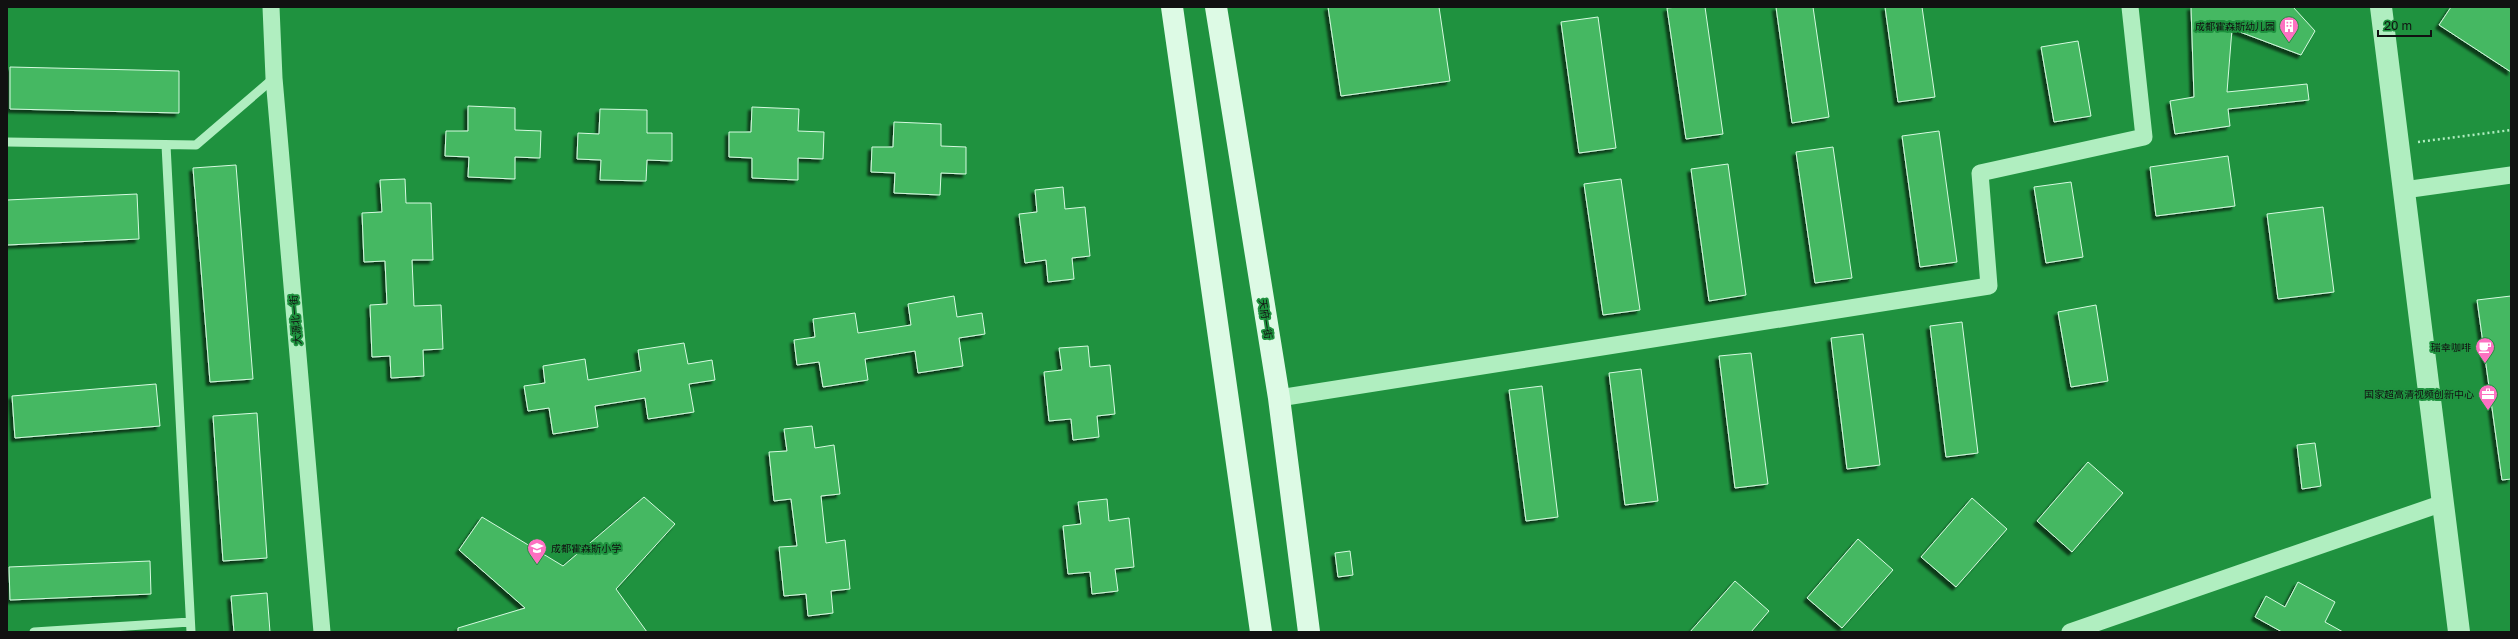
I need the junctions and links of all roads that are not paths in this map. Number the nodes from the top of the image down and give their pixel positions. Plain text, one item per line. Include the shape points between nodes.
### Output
1 (271, 7) edge
2 (1172, 7) edge
3 (1216, 7) edge
4 (2130, 7) edge
5 (2381, 7) edge
6 (274, 78) junction
7 (7, 142) edge
8 (166, 144) junction
9 (2511, 175) edge
10 (2404, 190) junction
11 (1279, 398) junction
12 (2443, 503) junction
13 (190, 622) junction
14 (34, 632) edge
15 (191, 632) edge
16 (322, 632) edge
17 (1261, 632) edge
18 (1309, 632) edge
19 (2070, 632) edge
20 (2459, 632) edge

1 - 6 street, 大源北一街
2 - 17 main road
3 - 11 main road, 天府一街
4 - 11 street via 2144,137 1980,173 1989,286
5 - 10 street
6 - 8 lane via 196,145
6 - 16 street, 大源北一街
7 - 8 lane
8 - 13 lane
9 - 10 street
10 - 12 street
11 - 18 main road, 天府一街
12 - 19 street
12 - 20 street
13 - 14 lane
13 - 15 lane

